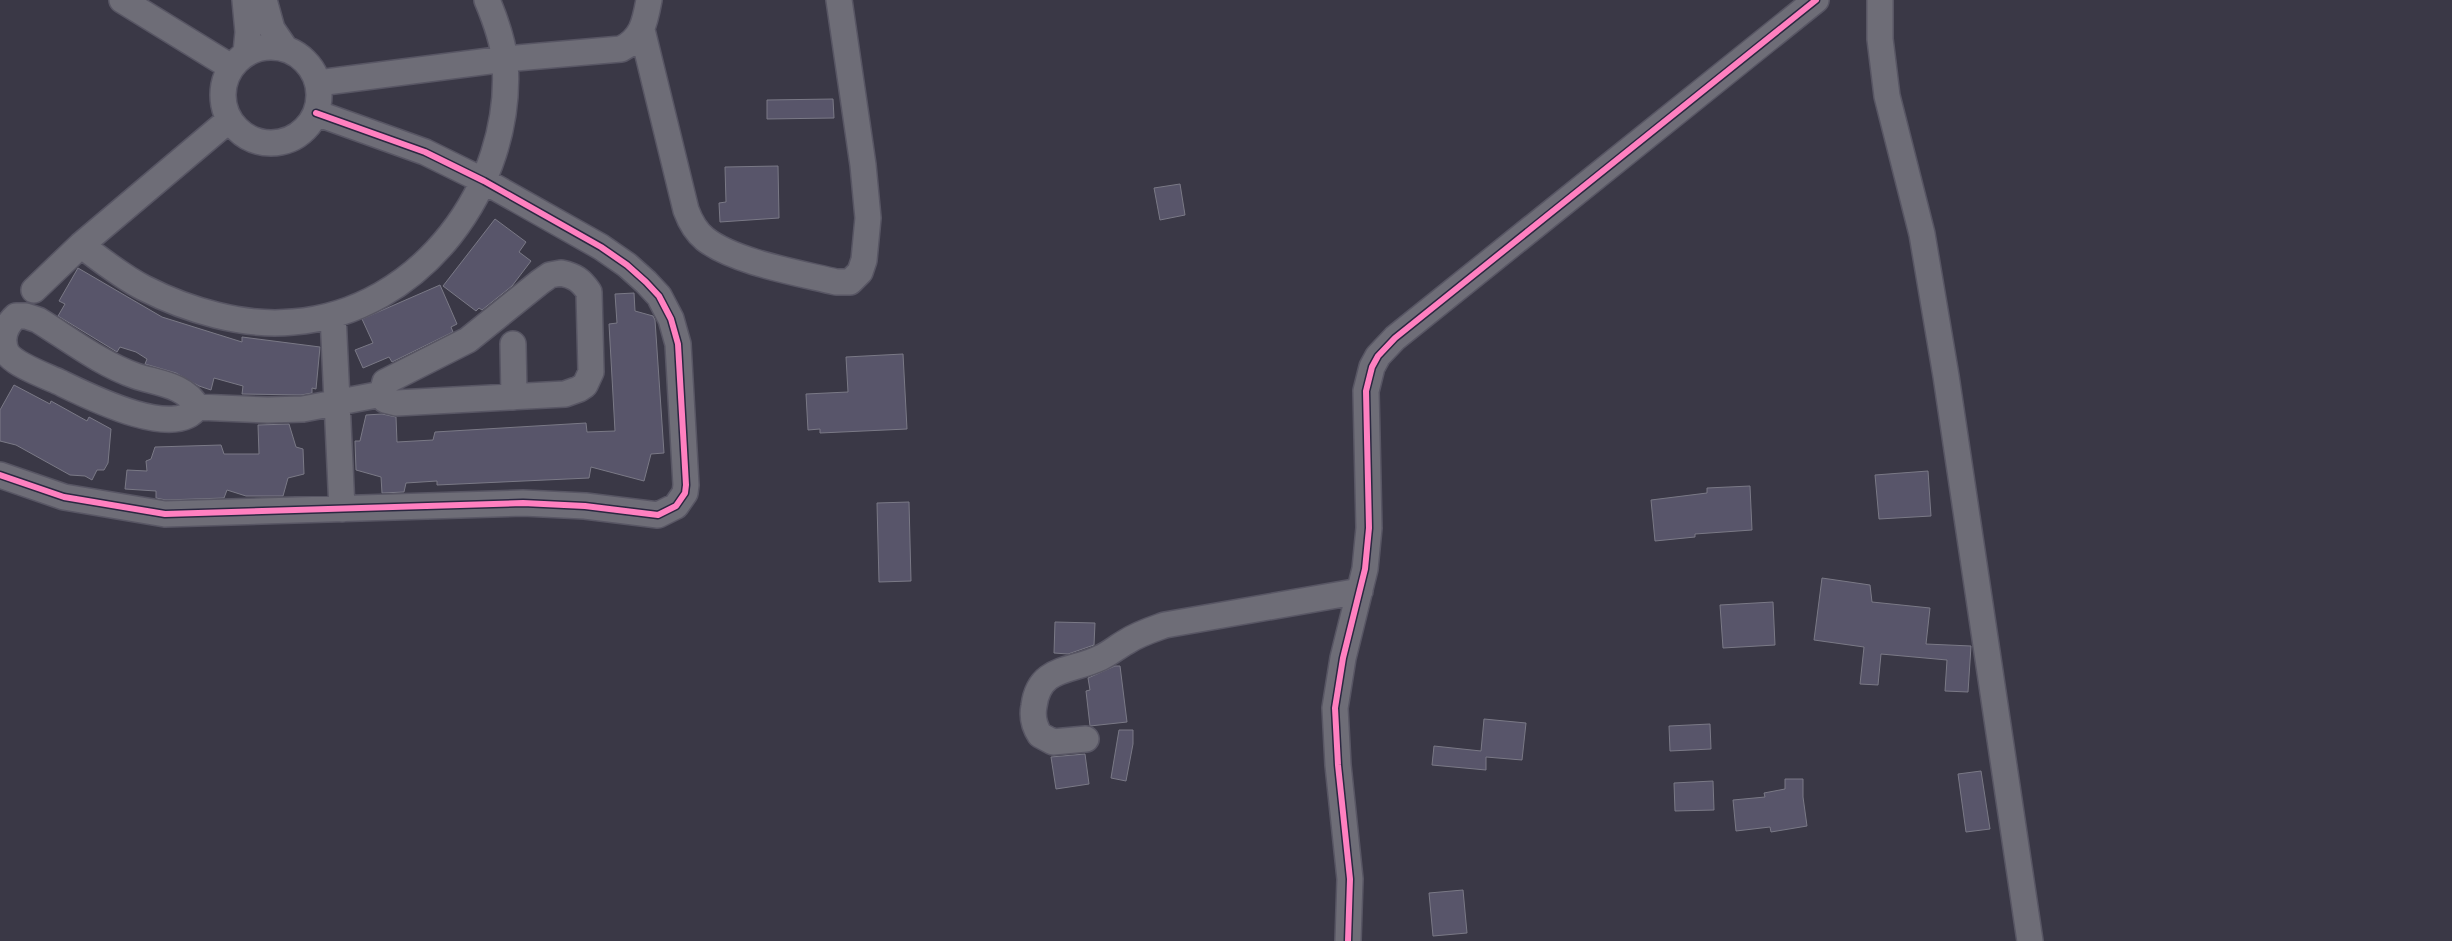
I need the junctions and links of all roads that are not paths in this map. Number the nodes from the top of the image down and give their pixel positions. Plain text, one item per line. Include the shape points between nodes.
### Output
1 (122, 0) edge
2 (245, 0) edge
3 (264, 0) edge
4 (487, 0) edge
5 (649, 0) edge
6 (839, 0) edge
7 (1816, 0) edge
8 (1880, 0) edge
9 (642, 30) junction
10 (285, 48) junction
11 (238, 60) junction
12 (505, 60) junction
13 (318, 83) junction
14 (316, 113) junction
15 (229, 120) junction
16 (484, 181) junction
17 (81, 245) junction
18 (34, 290) dead end
19 (333, 315) junction
20 (513, 344) dead end
21 (382, 394) junction
22 (514, 396) junction
23 (337, 404) junction
24 (197, 407) junction
25 (0, 475) edge
26 (342, 509) junction
27 (1360, 591) junction
28 (1086, 739) dead end
29 (1348, 941) edge
30 (2030, 941) edge

1 - 11 street
2 - 11 street via 248,32
3 - 10 street via 272,29
4 - 12 street
5 - 9 street
6 - 9 street via 868,218 864,260 860,272 850,282 836,282 747,258 713,244 696,230 686,210
7 - 27 street via 1403,332 1378,356 1366,391 1369,528
8 - 30 street via 1880,39 1887,96 1925,253 1946,376
9 - 12 street via 630,45 621,49
10 - 11 street via 258,48
10 - 13 street via 306,62
11 - 15 street via 224,80 222,94
12 - 13 street
12 - 16 street via 503,112 496,148
13 - 14 street via 320,98
14 - 15 street via 297,136 283,142 252,140
14 - 16 street via 425,152
15 - 17 street
16 - 19 street via 456,228 428,260 402,282 371,301
16 - 26 street via 601,246 628,265 659,296 671,319 678,344 685,492 676,506 658,515 585,506 522,503
17 - 18 street
17 - 19 street via 144,288 216,314 252,321 293,322
19 - 23 street
20 - 22 street
21 - 22 street via 390,403
21 - 22 street via 385,382 468,340 550,275 573,276 589,292 592,364 589,378 572,392
21 - 23 street
23 - 24 street via 268,410
23 - 26 street
24 - 24 street via 192,414 180,418 130,413 12,359 4,348 4,333 16,316 38,320 110,364 186,394
25 - 26 street via 64,497 165,514
27 - 28 street via 1165,625 1145,631 1102,658 1048,677 1038,686 1035,697 1034,721 1040,735 1054,742
27 - 29 street via 1343,658 1335,708 1350,879

